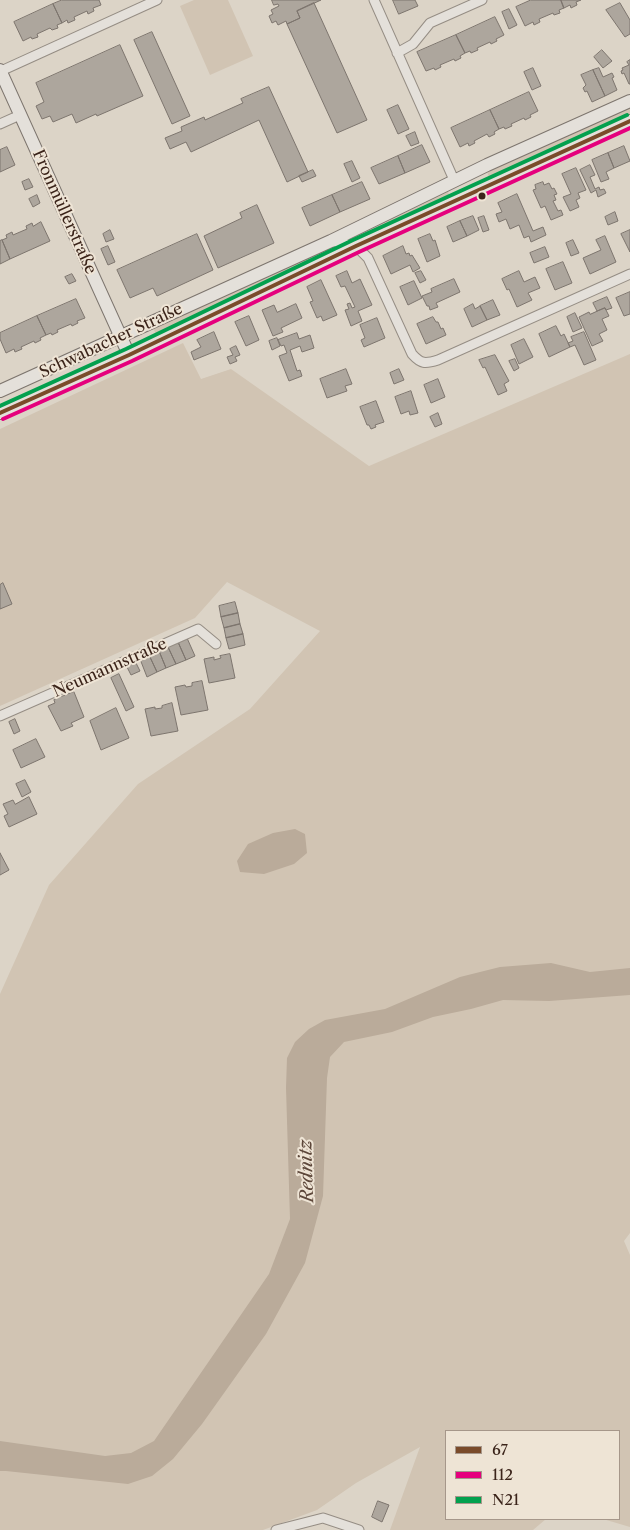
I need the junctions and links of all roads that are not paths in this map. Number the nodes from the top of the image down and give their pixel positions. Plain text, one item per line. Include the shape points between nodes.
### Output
1 (157, 0) edge
2 (374, 0) edge
3 (482, 0) edge
4 (397, 53) junction
5 (0, 71) edge
6 (630, 101) edge
7 (20, 115) junction
8 (630, 121) edge
9 (0, 124) edge
10 (454, 180) junction
11 (331, 240) junction
12 (356, 246) junction
13 (630, 274) edge
14 (121, 337) junction
15 (129, 355) junction
16 (0, 391) edge
17 (0, 413) edge
18 (216, 644) dead end
19 (0, 716) edge
20 (276, 1530) edge
21 (359, 1530) edge

1 - 5 street
2 - 4 street
3 - 4 street via 430,24 413,44
4 - 10 street
5 - 7 main road, Fronmüllerstraße
6 - 10 main road, Schwabacher Straße
7 - 9 street
7 - 14 main road, Fronmüllerstraße
8 - 12 main road, Schwabacher Straße
10 - 11 main road, Schwabacher Straße
11 - 12 street
11 - 14 main road, Schwabacher Straße
12 - 13 street via 368,258 412,354 423,364
12 - 15 main road, Schwabacher Straße
14 - 15 main road, Fronmüllerstraße
14 - 16 main road, Schwabacher Straße
15 - 17 main road, Schwabacher Straße
18 - 19 street, Neumannstraße via 198,629
20 - 21 street via 323,1518

